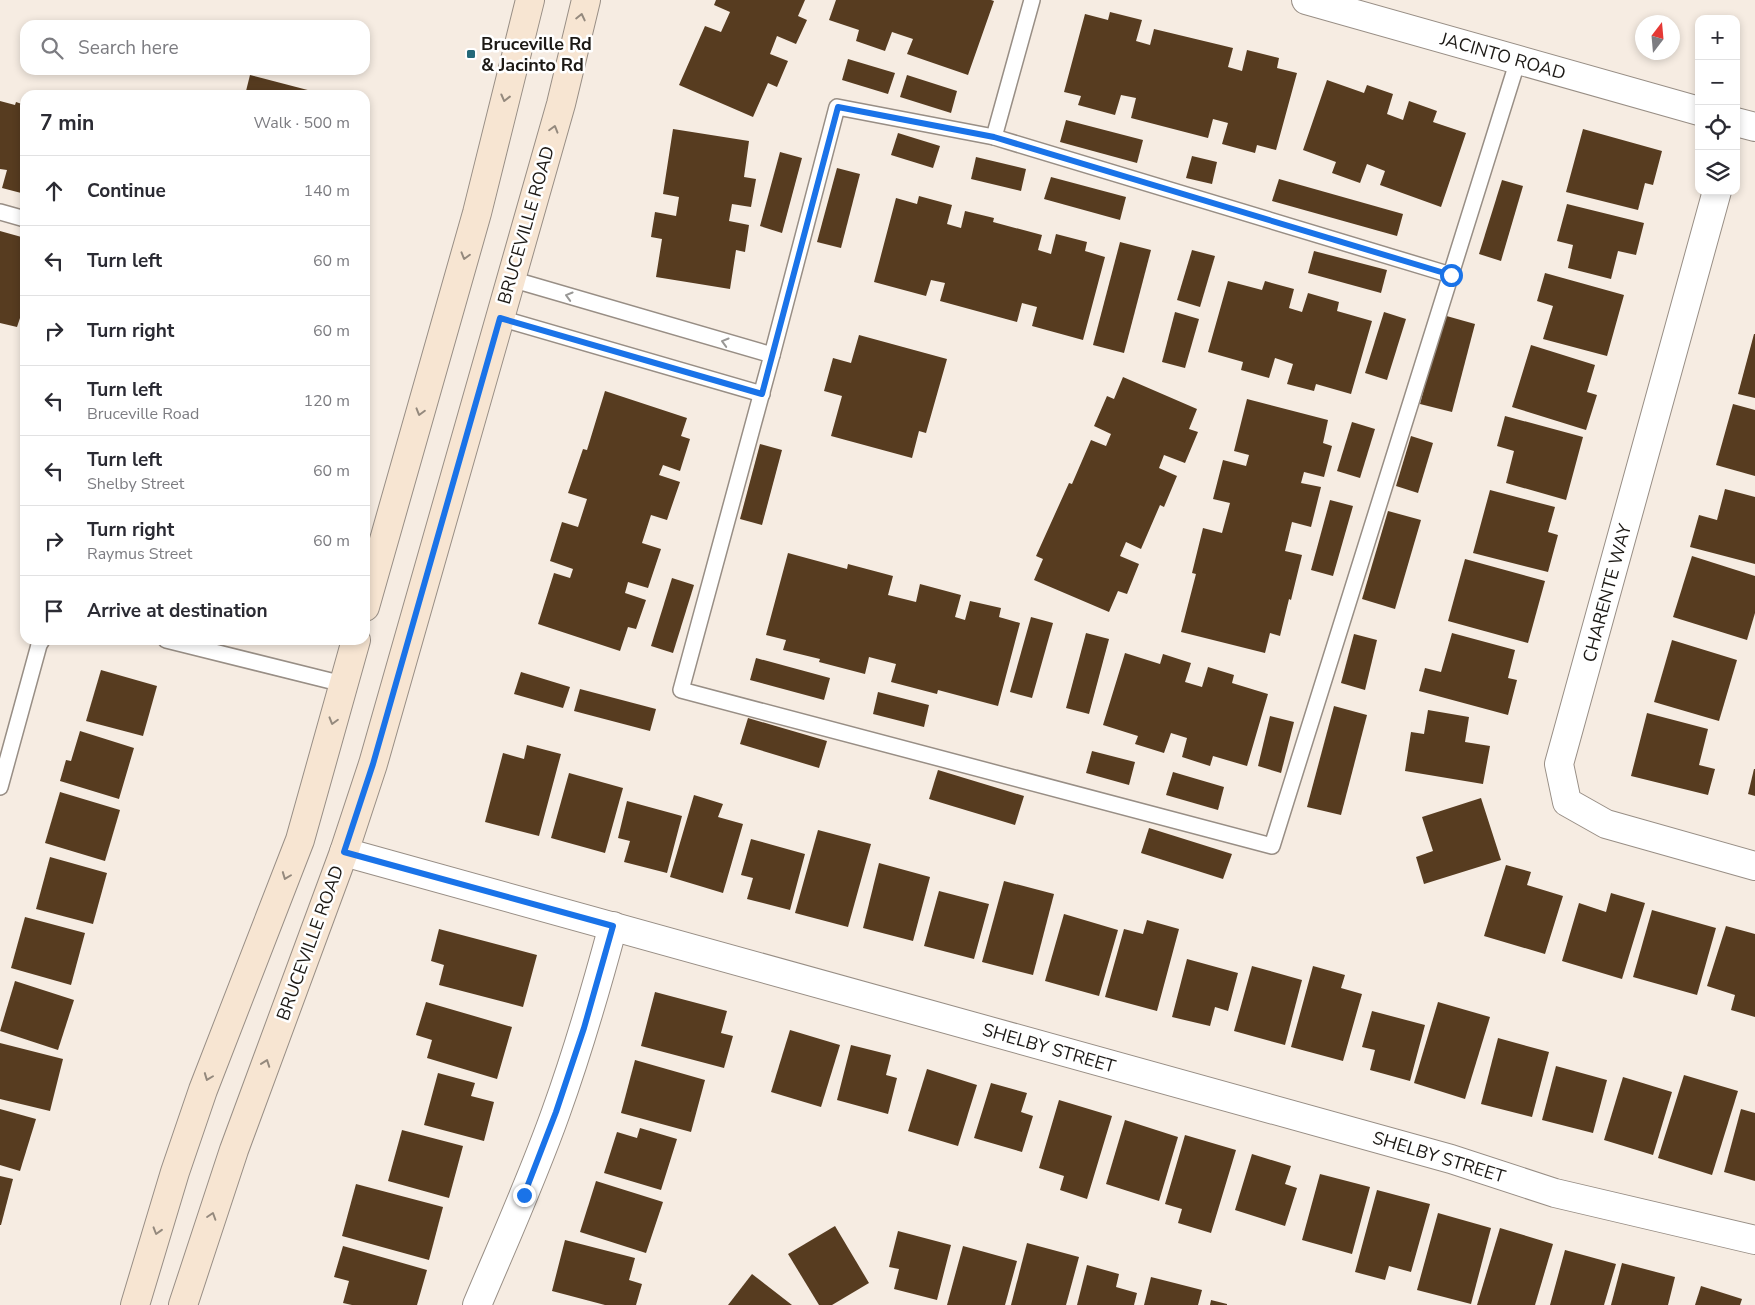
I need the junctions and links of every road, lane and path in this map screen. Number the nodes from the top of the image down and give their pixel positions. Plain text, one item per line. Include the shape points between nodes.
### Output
1 (530, 0) edge
2 (586, 0) edge
3 (1032, 0) edge
4 (1306, 0) edge
5 (1518, 60) junction
6 (1695, 110) edge
7 (1740, 123) edge
8 (1755, 127) edge
9 (994, 137) junction
10 (1716, 195) edge
11 (0, 212) edge
12 (20, 218) edge
13 (1451, 275) junction
14 (511, 279) junction
15 (500, 318) junction
16 (772, 355) junction
17 (762, 394) junction
18 (370, 589) edge
19 (39, 645) edge
20 (186, 645) edge
21 (355, 645) edge
22 (343, 684) junction
23 (0, 787) edge
24 (344, 852) junction
25 (1755, 866) edge
26 (613, 926) junction
27 (1755, 1240) edge
28 (135, 1305) edge
29 (183, 1305) edge
30 (477, 1305) edge

1 -> 18 main road via 477,213
14 -> 2 main road, BRUCEVILLE ROAD via 561,104
3 - 9 lane
4 - 5 street, JACINTO ROAD
5 - 6 street, JACINTO ROAD
5 - 13 lane
7 - 8 street
9 - 13 lane
9 - 16 lane via 838,107
10 - 25 street, CHARENTE WAY via 1559,764 1567,802 1606,824
11 - 12 lane
13 - 17 lane via 1272,846 681,690
14 - 15 main road, BRUCEVILLE ROAD
16 -> 14 lane
15 - 17 lane
15 - 24 main road, BRUCEVILLE ROAD via 373,764
16 - 17 lane
19 - 23 lane
20 - 22 lane
21 - 22 main road
22 -> 28 main road via 300,840 203,1090
24 - 26 street, SHELBY STREET
29 -> 24 main road, BRUCEVILLE ROAD via 234,1150
26 - 27 street, SHELBY STREET via 1452,1159 1555,1193
26 - 30 street via 556,1112

